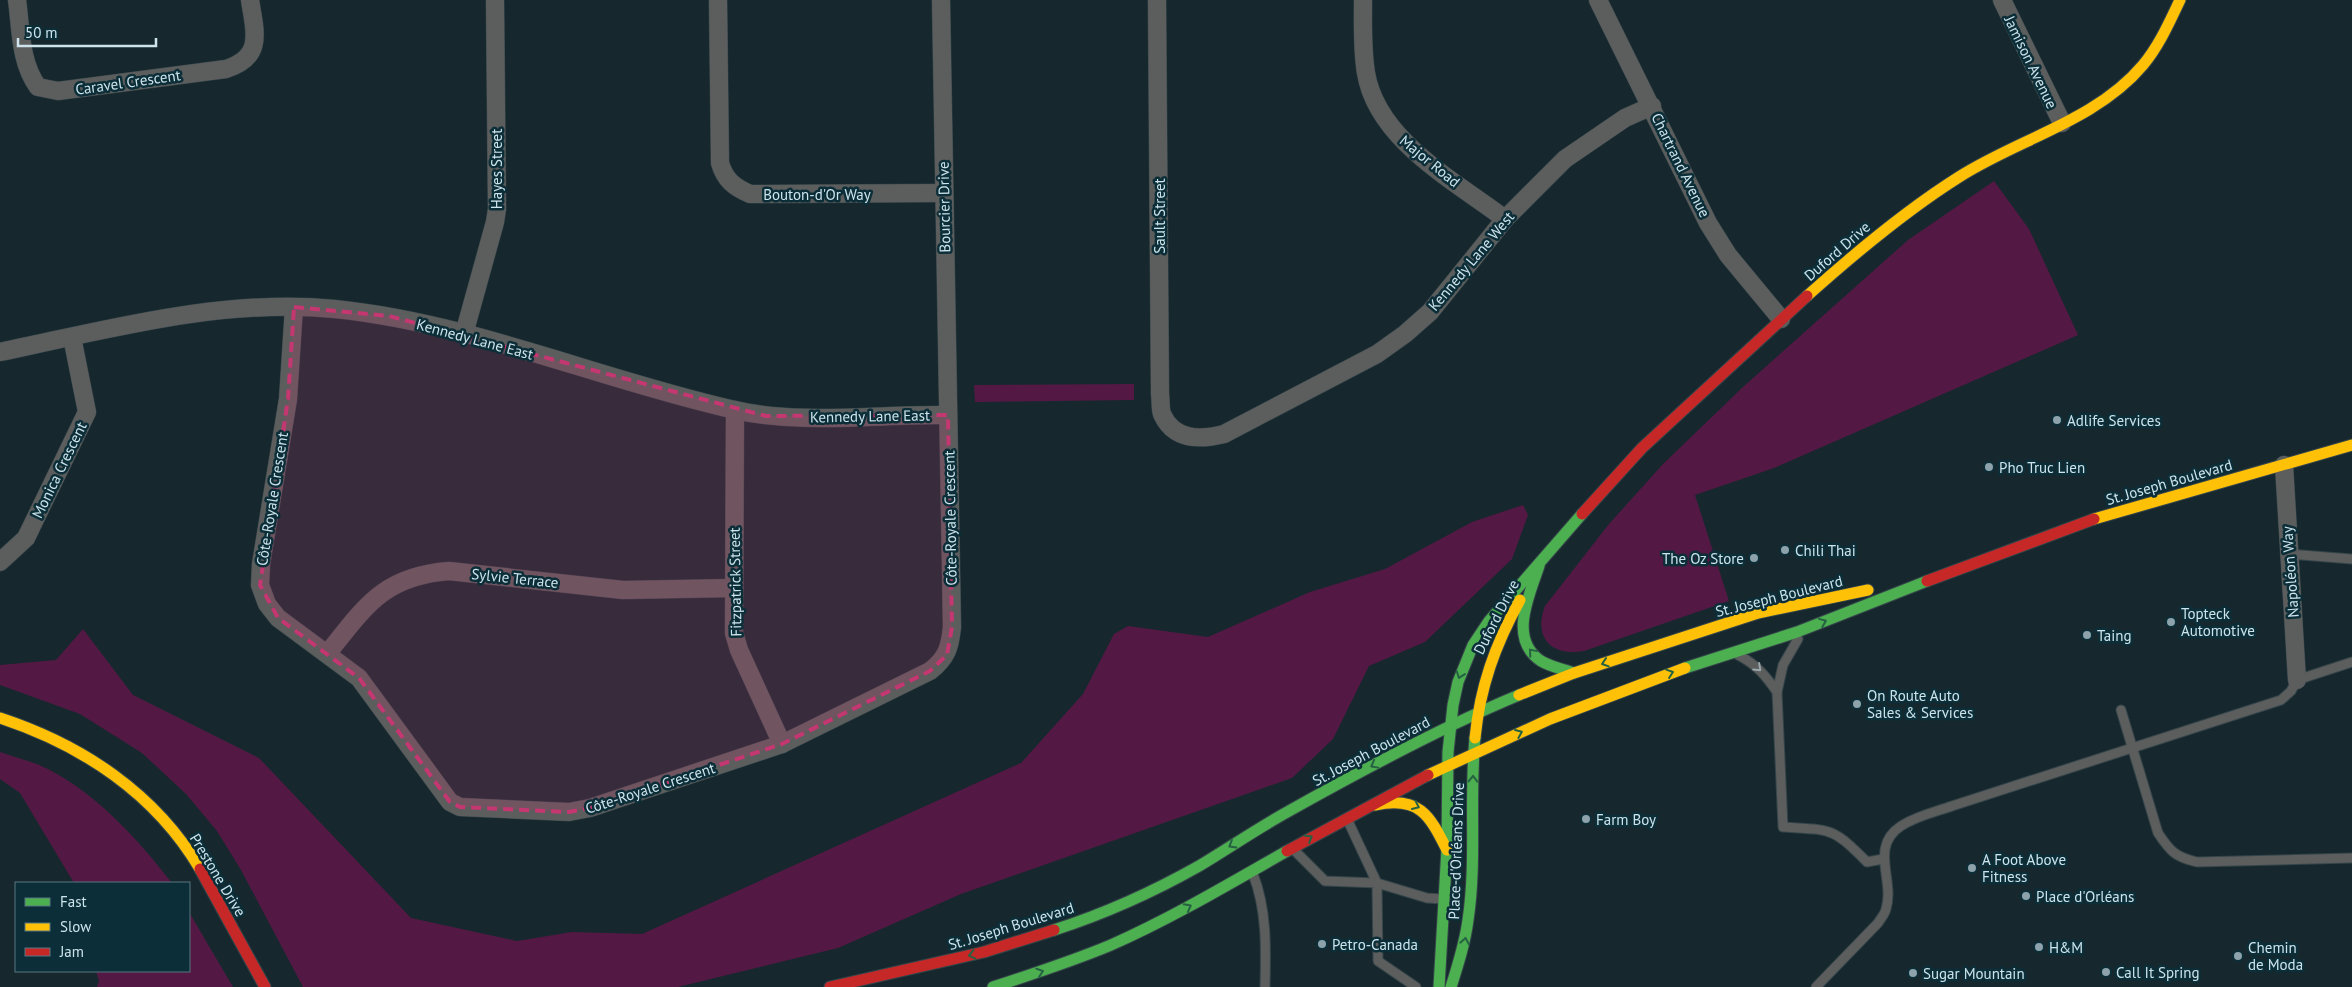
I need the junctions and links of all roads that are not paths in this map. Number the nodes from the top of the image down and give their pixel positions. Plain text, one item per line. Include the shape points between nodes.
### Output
1 (17, 0) edge
2 (250, 0) edge
3 (494, 0) edge
4 (718, 0) edge
5 (941, 0) edge
6 (1157, 0) edge
7 (1363, 0) edge
8 (1598, 0) edge
9 (2002, 0) edge
10 (2180, 0) edge
11 (1652, 106) junction
12 (2062, 123) junction
13 (943, 193) junction
14 (1505, 219) junction
15 (294, 307) junction
16 (1781, 320) junction
17 (464, 334) junction
18 (72, 337) junction
19 (0, 352) edge
20 (735, 410) junction
21 (948, 414) junction
22 (1173, 428) joint
23 (2352, 445) edge
24 (2284, 465) junction
25 (2290, 554) junction
26 (2352, 559) edge
27 (0, 562) edge
28 (1539, 566) junction
29 (1940, 574) junction
30 (734, 588) junction
31 (1804, 630) junction
32 (1732, 651) junction
33 (327, 654) junction
34 (2352, 662) edge
35 (1574, 672) junction
36 (2297, 680) junction
37 (1776, 692) junction
38 (2121, 710) dead end
39 (1476, 713) junction
40 (0, 718) edge
41 (1448, 726) junction
42 (782, 744) junction
43 (2132, 749) junction
44 (1474, 753) junction
45 (1449, 764) junction
46 (1349, 814) junction
47 (1291, 848) junction
48 (1447, 850) junction
49 (2352, 858) edge
50 (1883, 859) junction
51 (1252, 871) junction
52 (1377, 882) junction
53 (1443, 899) junction
54 (853, 985) edge
55 (265, 987) edge
56 (830, 987) edge
57 (993, 987) edge
58 (1264, 987) edge
59 (1416, 987) edge
60 (1439, 987) edge
61 (1451, 987) edge
62 (1816, 987) edge

1 - 2 street, Caravel Crescent via 29,76 38,88 58,91 238,65 254,47 256,34
3 - 17 street, Hayes Street via 496,222
4 - 13 street, Bouton-d'Or Way via 720,163 724,176 737,188 750,194
5 - 13 street, Bourcier Drive
6 - 22 street, Sault Street via 1160,394 1162,414
7 - 14 street, Major Road via 1366,75 1387,122 1400,139 1424,159
8 - 11 street, Chartrand Avenue
9 - 12 street, Jamison Avenue
10 - 12 main road, Duford Drive via 2165,34 2141,69 2108,98
11 - 14 street, Kennedy Lane West via 1625,118 1565,159
11 - 16 street, Chartrand Avenue via 1708,223 1728,255
12 - 16 main road, Duford Drive via 1981,164 1913,208 1843,264
13 - 21 street, Bourcier Drive
14 - 22 street, Kennedy Lane West via 1430,312 1377,354 1224,434 1202,440 1188,437
15 - 17 street, Kennedy Lane East via 389,316
15 - 18 street, Kennedy Lane East via 193,313
15 - 33 street, Côte-Royale Crescent via 288,399 260,564 260,585 267,604 278,618
16 - 28 main road, Duford Drive via 1612,479
17 - 20 street, Kennedy Lane East
18 - 19 street, Kennedy Lane East
18 - 27 street, Monica Crescent via 87,412 26,538
20 - 21 street, Kennedy Lane East via 793,417
20 - 30 street, Fitzpatrick Street
21 - 42 street, Côte-Royale Crescent via 952,626 947,655 930,671
23 - 24 main road, St. Joseph Boulevard
24 - 25 street, Napoléon Way
24 - 29 main road, St. Joseph Boulevard via 2090,520
25 - 26 lane
25 - 36 street, Napoléon Way
35 -> 28 main road via 1541,661 1528,650 1521,622
28 - 39 main road, Duford Drive via 1493,652
28 -> 41 main road, Duford Drive via 1481,630 1456,686
31 -> 29 main road, St. Joseph Boulevard
29 -> 35 main road, St. Joseph Boulevard via 1758,613
30 - 33 street, Sylvie Terrace via 623,590 449,571 431,572 392,586 373,598
30 - 42 street, Fitzpatrick Street via 735,640
31 - 32 main road, St. Joseph Boulevard
31 - 37 lane via 1783,665
32 -> 37 lane via 1765,675
44 -> 32 main road, St. Joseph Boulevard via 1607,695
33 - 42 street, Côte-Royale Crescent via 360,678 450,802 460,807 569,812 590,808
34 - 36 lane
35 - 39 main road, St. Joseph Boulevard
36 - 43 lane via 2281,700
37 - 50 lane via 1783,827 1830,831 1841,836 1868,862
38 - 43 lane
39 - 41 main road, St. Joseph Boulevard
39 - 44 main road, Place-d'Orléans Drive
40 - 55 main road, Prestone Drive via 44,733 83,753 150,804 197,863
41 - 45 main road, Place-d'Orléans Drive
41 -> 54 main road, St. Joseph Boulevard via 1289,811 1198,866 1086,920 984,952
43 - 49 lane via 2158,833 2168,849 2180,859 2197,862
43 - 50 lane via 1918,818 1900,826 1892,835 1884,848
44 - 45 main road, St. Joseph Boulevard
61 -> 44 main road, Place-d'Orléans Drive via 1462,961 1471,910
45 - 46 main road, St. Joseph Boulevard
45 - 48 main road, Place-d'Orléans Drive
47 -> 46 main road, St. Joseph Boulevard
46 -> 48 main road via 1389,801 1403,801 1421,808 1433,820
46 - 52 lane
47 - 51 main road, St. Joseph Boulevard
47 - 52 lane via 1306,859 1325,881
48 - 53 main road, Place-d'Orléans Drive
50 - 62 lane via 1888,886 1886,911
57 -> 51 main road, St. Joseph Boulevard via 1076,960 1132,936
51 - 58 lane via 1259,890 1266,933
52 - 53 lane via 1427,898
52 - 59 lane via 1378,961
53 - 60 main road, Place-d'Orléans Drive
54 - 56 main road, St. Joseph Boulevard

